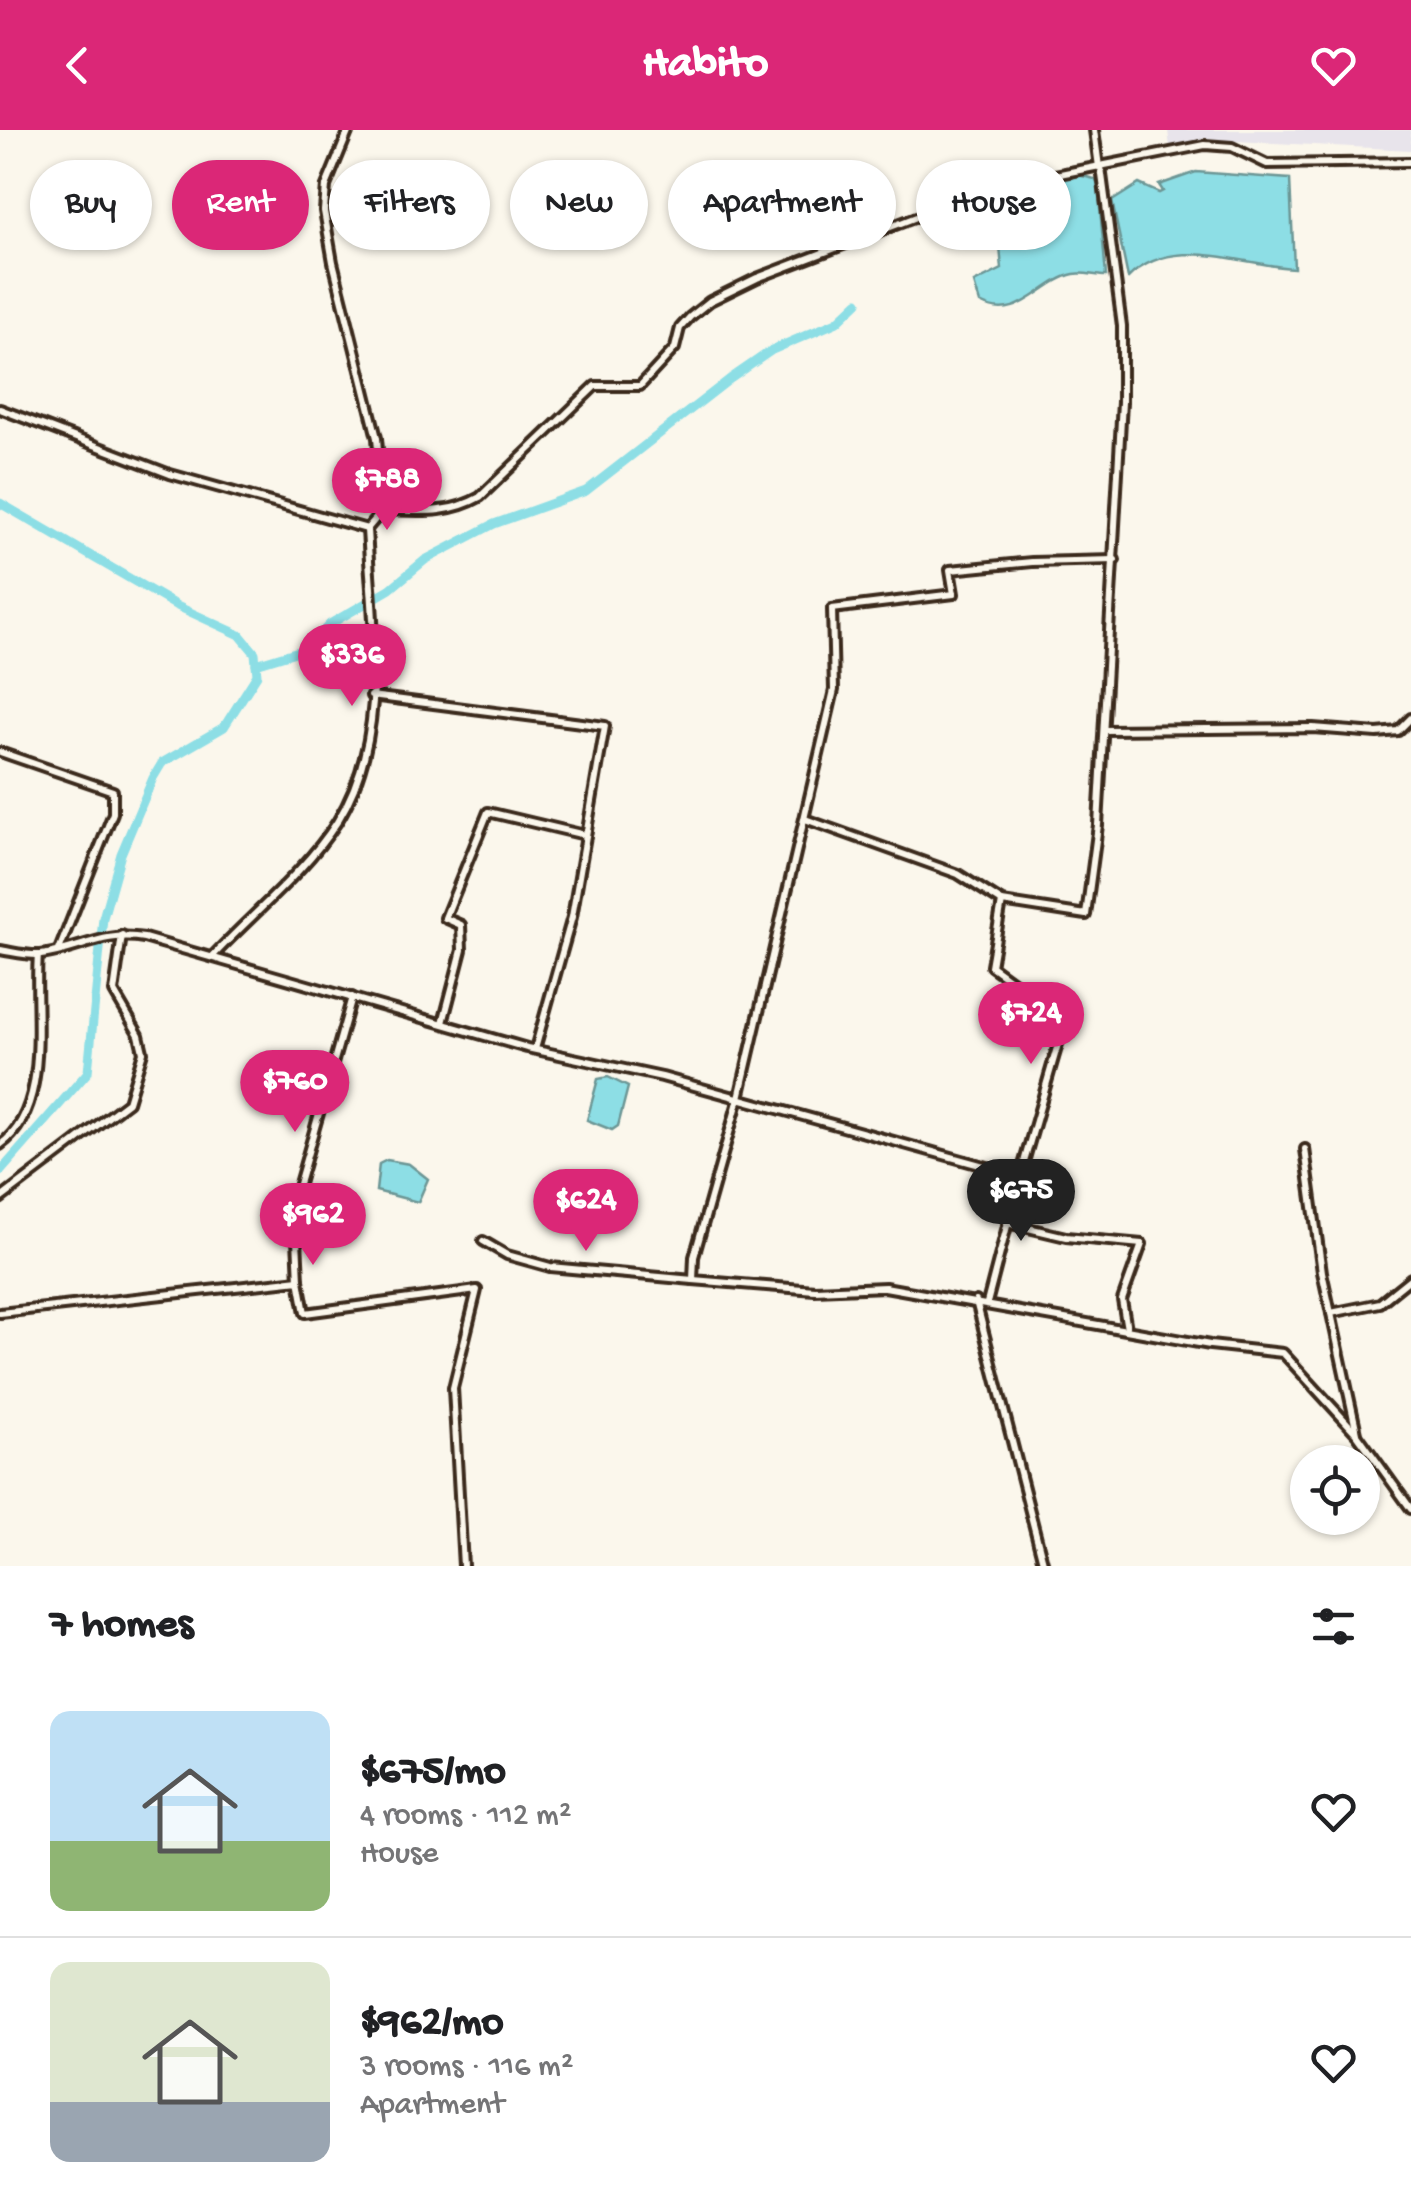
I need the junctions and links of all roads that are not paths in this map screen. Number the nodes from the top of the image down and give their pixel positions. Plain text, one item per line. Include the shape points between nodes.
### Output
1 (350, 130) edge
2 (1094, 130) edge
3 (1411, 162) edge
4 (1100, 167) junction
5 (0, 410) edge
6 (384, 510) junction
7 (367, 529) junction
8 (1115, 560) junction
9 (372, 696) junction
10 (1411, 718) edge
11 (1104, 730) junction
12 (0, 752) edge
13 (804, 819) junction
14 (585, 835) junction
15 (1002, 902) junction
16 (122, 934) junction
17 (0, 950) edge
18 (58, 951) junction
19 (38, 956) junction
20 (212, 957) junction
21 (352, 998) junction
22 (443, 1024) junction
23 (535, 1049) junction
24 (739, 1098) junction
25 (0, 1145) edge
26 (1305, 1149) dead end
27 (1020, 1176) junction
28 (0, 1199) edge
29 (1007, 1224) junction
30 (483, 1242) dead end
31 (1411, 1278) edge
32 (298, 1280) junction
33 (693, 1280) junction
34 (976, 1301) junction
35 (987, 1303) junction
36 (0, 1313) edge
37 (1331, 1313) junction
38 (1127, 1329) junction
39 (1358, 1434) junction
40 (1411, 1510) edge
41 (463, 1566) edge
42 (1044, 1566) edge

1 - 6 street via 326,186 324,212 376,438
2 - 4 street
3 - 4 street via 1267,164 1232,146 1205,145
4 - 6 street via 995,187 756,278 690,317 675,348 640,386 595,386 480,497 440,512
4 - 8 street via 1122,326
5 - 7 street via 170,474
6 - 7 street
7 - 9 street via 376,640
8 - 11 street
8 - 13 street via 950,570 954,594 832,609 834,690
9 - 14 street via 604,726
9 - 20 street via 358,781 336,824
10 - 11 street via 1398,731 1376,732
11 - 15 street via 1086,914
12 - 18 street via 113,792 113,813
13 - 15 street via 958,874
13 - 24 street
14 - 22 street via 488,812 444,918 461,926 462,950
14 - 23 street via 572,916
15 - 27 street via 992,966 1039,1001 1058,1044
16 - 18 street
16 - 20 street
16 - 28 street via 114,992 143,1052 128,1102
17 - 19 street
18 - 19 street
19 - 25 street via 34,998 40,1014 27,1114
20 - 21 street
21 - 22 street
21 - 32 street via 295,1198
22 - 23 street
23 - 24 street
24 - 27 street
24 - 33 street
26 - 37 street
27 - 29 street
29 - 35 street
29 - 38 street via 1142,1244 1122,1300
30 - 33 street via 550,1267
31 - 37 street via 1380,1303
32 - 36 street
32 - 41 street via 304,1313 477,1290 453,1388
33 - 34 street via 815,1290 884,1286
34 - 35 street
34 - 42 street
35 - 38 street
37 - 39 street
38 - 39 street via 1283,1353
39 - 40 street

